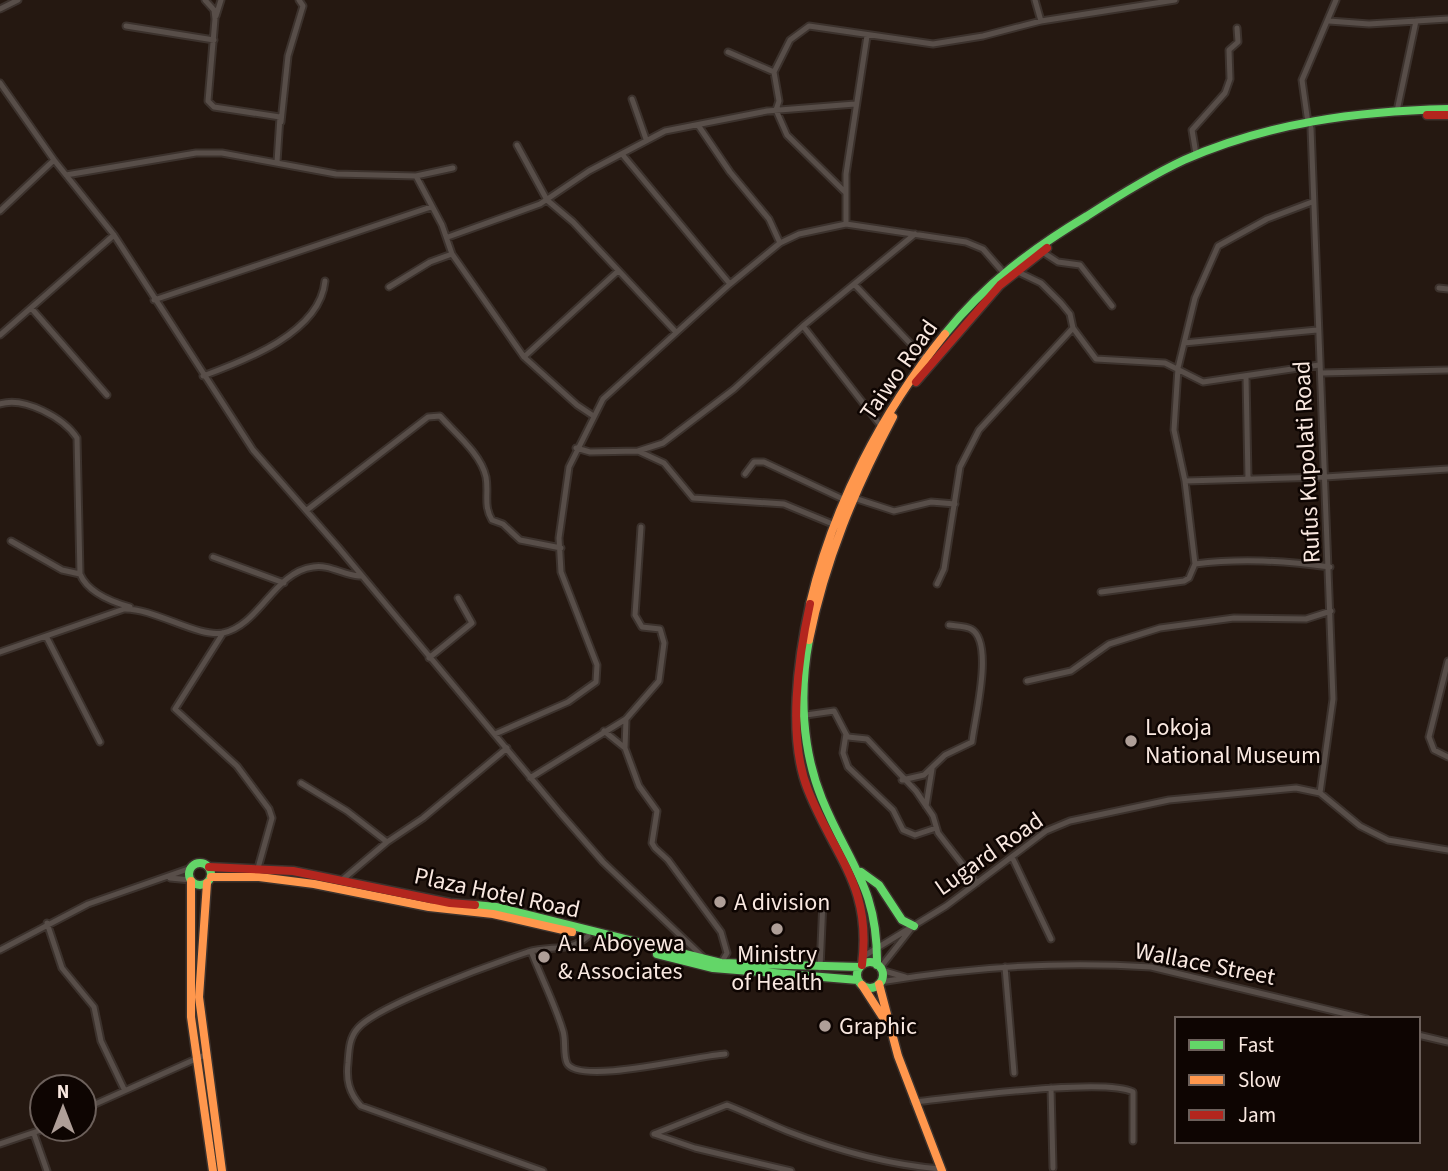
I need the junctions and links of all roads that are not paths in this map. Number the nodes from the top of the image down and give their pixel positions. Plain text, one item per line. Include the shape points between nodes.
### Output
1 (18, 0) edge
2 (205, 0) edge
3 (221, 0) edge
4 (299, 0) edge
5 (1035, 0) edge
6 (1175, 0) edge
7 (1336, 0) edge
8 (0, 9) edge
9 (215, 19) junction
10 (1448, 19) edge
11 (1041, 21) junction
12 (1329, 21) junction
13 (1416, 21) junction
14 (126, 26) dead end
15 (1237, 29) dead end
16 (867, 36) junction
17 (214, 40) junction
18 (728, 52) dead end
19 (774, 72) junction
20 (0, 83) edge
21 (632, 99) dead end
22 (855, 104) junction
23 (1448, 109) edge
24 (776, 110) junction
25 (1397, 111) junction
26 (1448, 115) edge
27 (281, 122) junction
28 (698, 125) junction
29 (1310, 126) junction
30 (646, 139) junction
31 (517, 145) dead end
32 (622, 153) junction
33 (1196, 155) junction
34 (54, 160) junction
35 (277, 162) junction
36 (453, 168) dead end
37 (66, 175) junction
38 (416, 176) junction
39 (846, 193) junction
40 (547, 200) junction
41 (1312, 202) junction
42 (431, 207) junction
43 (0, 211) edge
44 (846, 224) junction
45 (916, 233) junction
46 (114, 235) junction
47 (448, 237) junction
48 (780, 243) junction
49 (1041, 251) junction
50 (452, 254) junction
51 (618, 271) junction
52 (1016, 271) junction
53 (1003, 272) junction
54 (325, 281) dead end
55 (730, 284) junction
56 (854, 284) junction
57 (390, 287) dead end
58 (1439, 288) dead end
59 (1448, 289) edge
60 (154, 300) junction
61 (1112, 306) dead end
62 (32, 309) junction
63 (803, 326) junction
64 (1073, 328) junction
65 (1317, 330) junction
66 (675, 331) junction
67 (0, 335) edge
68 (1184, 343) junction
69 (524, 357) junction
70 (926, 360) junction
71 (1319, 365) junction
72 (1178, 368) junction
73 (1448, 370) edge
74 (1321, 373) junction
75 (203, 376) junction
76 (1246, 377) junction
77 (107, 395) dead end
78 (0, 404) edge
79 (592, 415) junction
80 (881, 426) junction
81 (576, 448) junction
82 (638, 451) junction
83 (1448, 469) edge
84 (745, 474) dead end
85 (1248, 478) junction
86 (1325, 478) junction
87 (1185, 481) junction
88 (854, 498) junction
89 (845, 500) junction
90 (954, 504) junction
91 (307, 510) junction
92 (835, 525) junction
93 (642, 527) dead end
94 (10, 541) dead end
95 (561, 548) junction
96 (213, 557) dead end
97 (1195, 564) junction
98 (1330, 568) junction
99 (80, 574) junction
100 (359, 576) junction
101 (284, 583) junction
102 (937, 584) dead end
103 (1101, 592) dead end
104 (458, 598) dead end
105 (114, 603) junction
106 (136, 609) junction
107 (113, 610) junction
108 (1331, 611) junction
109 (949, 625) dead end
110 (223, 633) junction
111 (46, 636) junction
112 (0, 652) edge
113 (429, 658) junction
114 (1448, 661) edge
115 (1027, 681) dead end
116 (806, 715) junction
117 (625, 719) junction
118 (604, 731) junction
119 (495, 734) junction
120 (846, 734) junction
121 (100, 741) dead end
122 (507, 748) junction
123 (625, 748) junction
124 (1448, 757) edge
125 (932, 769) junction
126 (530, 778) junction
127 (902, 780) junction
128 (301, 783) dead end
129 (1320, 793) junction
130 (926, 806) junction
131 (936, 828) junction
132 (387, 842) junction
133 (1448, 850) edge
134 (1012, 857) junction
135 (209, 867) junction
136 (191, 868) junction
137 (258, 869) junction
138 (861, 871) junction
139 (166, 878) junction
140 (191, 880) junction
141 (209, 880) junction
142 (342, 880) junction
143 (977, 883) junction
144 (823, 901) dead end
145 (47, 923) junction
146 (913, 926) junction
147 (588, 936) junction
148 (1051, 939) dead end
149 (878, 947) junction
150 (0, 950) edge
151 (531, 951) junction
152 (703, 957) junction
153 (722, 963) junction
154 (862, 963) junction
155 (1004, 967) junction
156 (713, 968) junction
157 (820, 968) junction
158 (880, 968) junction
159 (909, 977) junction
160 (860, 983) junction
161 (880, 983) junction
162 (1346, 1016) edge
163 (885, 1021) junction
164 (1420, 1035) edge
165 (1448, 1042) edge
166 (207, 1054) junction
167 (724, 1054) dead end
168 (197, 1056) junction
169 (1014, 1073) dead end
170 (1051, 1088) junction
171 (124, 1089) junction
172 (98, 1102) edge
173 (914, 1102) junction
174 (28, 1136) edge
175 (1133, 1141) dead end
176 (37, 1143) edge
177 (0, 1144) edge
178 (1053, 1168) dead end
179 (941, 1170) edge
180 (47, 1171) edge
181 (213, 1171) edge
182 (222, 1171) edge
183 (544, 1171) edge
184 (791, 1171) edge

1 - 8 street
2 - 9 street
3 - 9 street
4 - 27 street via 303,6 288,56
5 - 11 street
6 - 11 street
7 - 12 street, Rufus Kupolati Road
9 - 17 street
10 - 13 street
11 - 16 street via 933,44
12 - 13 street
12 - 29 street, Rufus Kupolati Road via 1302,80
13 - 25 street
14 - 17 street
15 - 33 street via 1237,42 1229,50 1230,79 1225,93 1192,130
16 - 19 street via 809,26 790,40
16 - 22 street
17 - 27 street via 210,105 277,115
18 - 19 street
19 - 24 street via 779,100
20 - 34 street
21 - 30 street
22 - 24 street
22 - 39 street
23 - 25 main road, Taiwo Road
24 - 28 street
24 - 39 street via 787,135
25 - 29 main road, Taiwo Road
26 - 29 main road, Taiwo Road
27 - 35 street
28 - 30 street
28 - 48 street via 769,219
29 - 33 main road, Taiwo Road via 1241,138
29 - 41 street, Rufus Kupolati Road
29 - 49 main road, Taiwo Road via 1244,143 1170,173
30 - 32 street
31 - 40 street
32 - 40 street
32 - 55 street
33 - 53 main road, Taiwo Road via 1123,193
34 - 37 street
34 - 43 street
35 - 37 street via 196,153
35 - 38 street via 336,174
36 - 38 street
37 - 46 street
38 - 42 street
39 - 44 street
40 - 47 street
40 - 51 street
41 - 65 street, Rufus Kupolati Road
41 - 68 street via 1267,219 1218,246 1195,298
42 - 47 street
42 - 60 street
44 - 45 street
44 - 48 street via 823,226
45 - 53 street via 977,245
45 - 56 street
46 - 60 street
46 - 62 street
47 - 50 street
48 - 55 street
49 - 52 main road, Taiwo Road
49 - 61 street via 1058,262 1080,265
50 - 57 street
50 - 69 street
51 - 66 street
51 - 69 street
52 - 64 street via 1041,283 1070,314
52 - 88 main road, Taiwo Road via 908,392
53 - 70 main road, Taiwo Road
54 - 75 street via 322,294 292,333 251,358
55 - 66 street
56 - 63 street
56 - 70 street
58 - 59 street
60 - 75 street
62 - 67 street
62 - 77 street
63 - 80 street
63 - 82 street via 734,389 663,443
64 - 72 street via 1096,359 1165,363
64 - 90 street via 979,430 960,467
65 - 68 street
65 - 71 street, Rufus Kupolati Road
66 - 79 street via 614,387
68 - 72 street
69 - 79 street
70 - 80 main road, Taiwo Road
71 - 74 street, Rufus Kupolati Road
71 - 76 street
72 - 76 street via 1203,383
72 - 87 street via 1174,430
73 - 74 street
74 - 86 street, Rufus Kupolati Road
75 - 91 street via 253,450
76 - 85 street
78 - 99 street via 23,404 69,427 77,438
79 - 81 street
80 - 89 main road, Taiwo Road
81 - 82 street
81 - 95 street via 566,477
82 - 92 street via 664,463 693,498 784,504
83 - 86 street
84 - 89 street via 754,462 764,462
85 - 86 street
85 - 87 street
86 - 98 street, Rufus Kupolati Road
87 - 97 street
88 - 90 street via 894,511 931,502
88 - 116 main road, Taiwo Road via 831,551 810,629
89 - 92 main road, Taiwo Road
90 - 102 street via 944,569
91 - 95 street via 428,417 440,416 469,448 485,475 485,500 492,520 520,540
91 - 100 street
92 - 154 main road, Taiwo Road via 812,593 802,642 800,756 807,787 859,890 864,913
93 - 117 street via 635,615 642,627 660,629 664,643 659,681
94 - 99 street via 62,570
95 - 119 street via 561,572 597,664 596,682 568,702
96 - 101 street
97 - 98 street via 1274,559
97 - 103 street via 1184,581
98 - 108 street, Rufus Kupolati Road
99 - 105 street via 89,587
100 - 101 street via 326,566 312,567
100 - 113 street
101 - 110 street via 248,620
104 - 113 street via 472,623
105 - 106 street
105 - 107 street
106 - 107 street
106 - 110 street
107 - 111 street
108 - 115 street via 1306,619 1234,618 1160,628 1109,644 1070,671
108 - 129 street, Rufus Kupolati Road via 1333,699
109 - 125 street via 975,631 982,671 980,705 970,746 945,755
110 - 137 street via 175,709 237,766 269,809 272,818
111 - 112 street
111 - 121 street
113 - 119 street
114 - 124 street via 1429,737 1434,750
116 - 120 street via 834,711
116 - 138 main road, Taiwo Road via 812,774
117 - 118 street
117 - 123 street
118 - 123 street
118 - 126 street
119 - 122 street
120 - 127 street via 867,739
120 - 131 street via 843,753 848,767 893,810 903,830 915,835
122 - 126 street
122 - 132 street
123 - 153 street via 639,786 657,811 652,843 721,932 727,953
125 - 127 street
125 - 130 street
126 - 152 street via 603,862
127 - 130 street
128 - 132 street
129 - 133 street via 1377,836 1399,844
129 - 134 street, Lugard Road via 1276,788 1102,813 1057,826
130 - 131 street
131 - 143 street
132 - 142 street
134 - 143 street, Lugard Road
134 - 148 street
135 - 136 main road via 200,863
135 - 137 main road, Plaza Hotel Road
135 - 141 main road
136 - 139 street
136 - 140 main road
137 - 142 main road, Plaza Hotel Road
138 - 146 main road via 877,883 905,924
138 - 149 main road, Taiwo Road via 871,896
139 - 140 street
139 - 145 street
140 - 141 main road via 198,885
140 - 168 main road via 191,1017
141 - 147 main road, Plaza Hotel Road via 259,877 314,884 429,907 493,914
141 - 166 main road via 199,997
142 - 152 main road, Plaza Hotel Road via 450,904 496,907
143 - 146 street, Lugard Road
144 - 157 street
145 - 150 street
145 - 171 street via 62,968 94,1007 101,1041
146 - 149 street
146 - 158 street
147 - 151 street via 573,947
147 - 156 main road, Plaza Hotel Road
149 - 154 street
149 - 158 main road, Taiwo Road
151 - 167 street via 563,1030 571,1067 618,1070
151 - 183 street via 434,988 367,1020 349,1044 347,1075 349,1090 361,1106
152 - 153 main road, Plaza Hotel Road
152 - 156 street
153 - 157 main road, Plaza Hotel Road
154 - 157 main road, Plaza Hotel Road
154 - 158 main road
154 - 160 main road
155 - 159 street, Wallace Street
155 - 162 street, Wallace Street via 1151,967
155 - 169 street
156 - 160 main road, Plaza Hotel Road
158 - 159 street
158 - 161 main road
159 - 161 street, Wallace Street
160 - 161 main road via 872,987
160 - 163 main road
161 - 163 main road
163 - 173 main road
164 - 165 street
166 - 168 street
166 - 182 main road
168 - 171 street
168 - 181 main road
170 - 173 street
170 - 175 street via 1130,1090
170 - 178 street
171 - 172 street
173 - 179 main road
174 - 177 street
176 - 180 street
179 - 184 street via 849,1152 727,1105 654,1134

